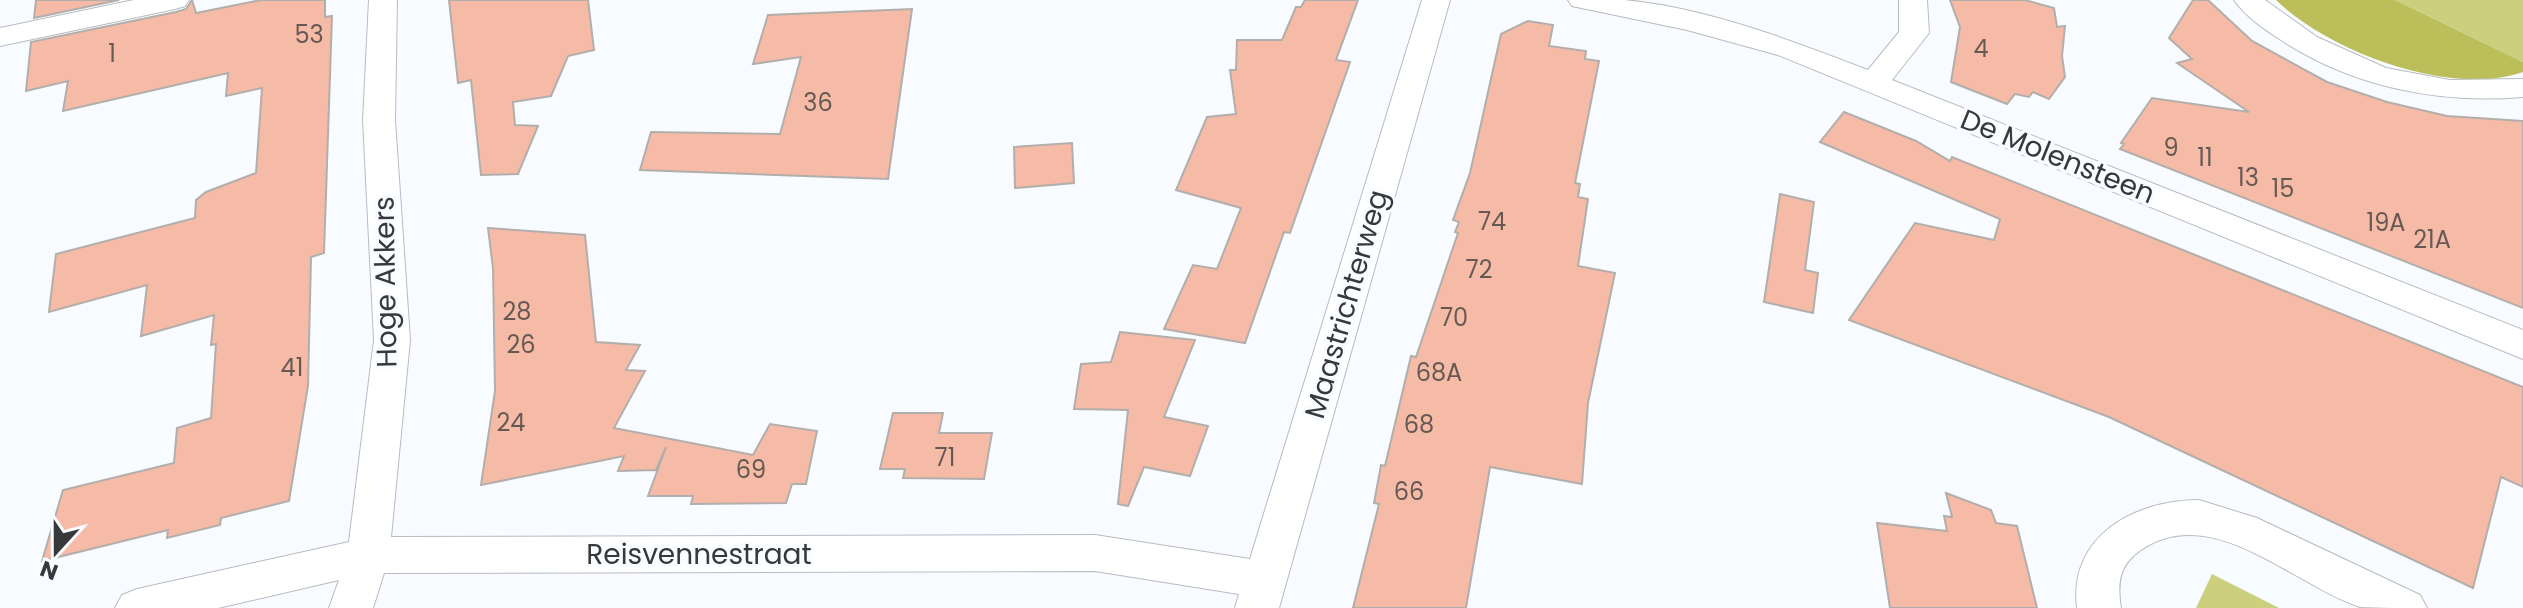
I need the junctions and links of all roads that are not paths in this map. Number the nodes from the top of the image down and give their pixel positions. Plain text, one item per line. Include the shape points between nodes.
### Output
1 (175, 0) edge
2 (383, 0) edge
3 (1436, 0) edge
4 (1582, 0) edge
5 (1913, 0) edge
6 (2248, 0) edge
7 (0, 37) edge
8 (1875, 81) junction
9 (2523, 88) edge
10 (2523, 345) edge
11 (368, 555) junction
12 (1261, 594) edge
13 (137, 608) edge
14 (351, 608) edge
15 (2099, 608) edge
16 (2405, 608) edge

1 - 7 street
2 - 11 street, Hoge Akkers via 379,120 392,340
3 - 12 street, Maastrichterweg
4 - 8 street, De Molensteen via 1691,22
5 - 8 street via 1914,33
6 - 9 street via 2285,31 2371,71 2466,90
8 - 10 street, De Molensteen
11 - 12 street, Reisvennestraat via 1095,553
11 - 13 street, Reisvennestraat
11 - 14 street, Hoge Akkers
15 - 16 street via 2094,582 2118,543 2139,528 2200,517 2235,527

